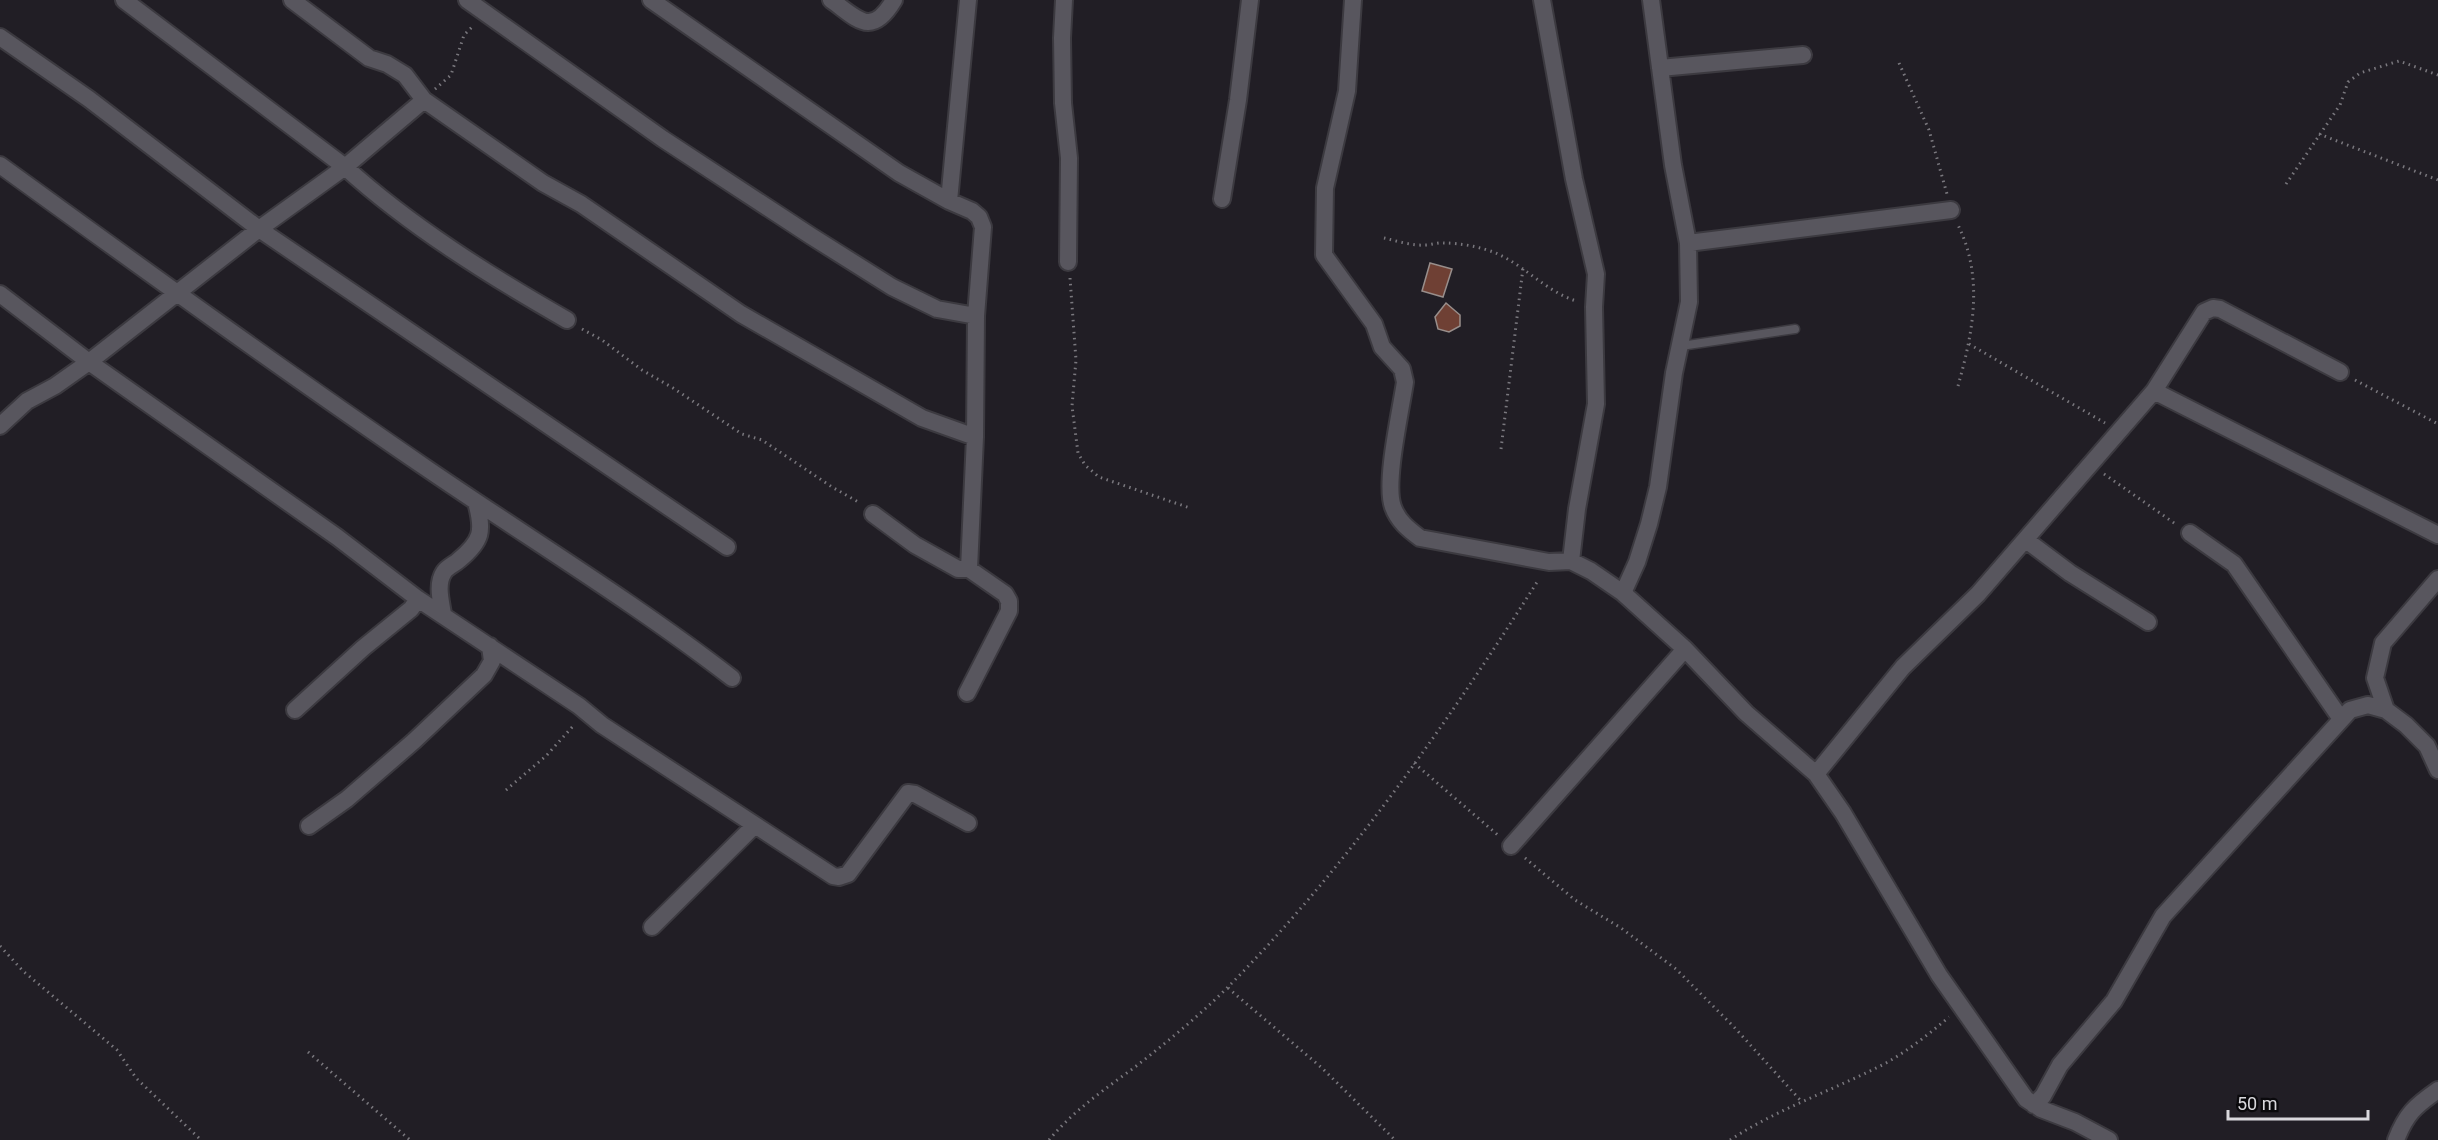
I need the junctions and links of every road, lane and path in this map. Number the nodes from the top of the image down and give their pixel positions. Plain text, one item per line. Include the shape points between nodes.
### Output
1 (124, 0) edge
2 (292, 0) edge
3 (467, 0) edge
4 (651, 0) edge
5 (831, 0) edge
6 (894, 0) edge
7 (968, 0) edge
8 (1064, 0) edge
9 (1250, 0) edge
10 (1353, 0) edge
11 (1542, 0) edge
12 (1651, 0) edge
13 (488, 15) junction
14 (0, 37) edge
15 (1803, 56) dead end
16 (1660, 68) junction
17 (2438, 75) edge
18 (424, 100) junction
19 (2319, 134) junction
20 (0, 165) edge
21 (345, 166) junction
22 (2438, 180) edge
23 (2286, 184) dead end
24 (1222, 199) dead end
25 (949, 201) junction
26 (1951, 210) dead end
27 (259, 229) junction
28 (1384, 238) dead end
29 (1688, 243) junction
30 (1068, 262) joint
31 (1523, 267) junction
32 (176, 293) junction
33 (0, 294) edge
34 (1594, 307) junction
35 (976, 316) junction
36 (567, 320) joint
37 (1795, 329) dead end
38 (1969, 344) dead end
39 (1681, 346) junction
40 (89, 362) junction
41 (2340, 372) joint
42 (2154, 391) junction
43 (2438, 424) edge
44 (0, 426) edge
45 (2120, 431) junction
46 (975, 437) junction
47 (1501, 449) dead end
48 (2090, 464) junction
49 (476, 502) junction
50 (1190, 508) dead end
51 (873, 514) joint
52 (2190, 533) joint
53 (2438, 535) edge
54 (2026, 540) junction
55 (727, 547) dead end
56 (1571, 561) junction
57 (1549, 562) junction
58 (969, 569) junction
59 (2438, 579) edge
60 (1623, 592) junction
61 (418, 599) junction
62 (442, 614) junction
63 (2148, 622) dead end
64 (490, 646) junction
65 (1685, 649) junction
66 (732, 678) dead end
67 (967, 693) dead end
68 (579, 706) junction
69 (295, 710) dead end
70 (2386, 710) junction
71 (2341, 718) junction
72 (1414, 763) junction
73 (2438, 770) edge
74 (1816, 774) junction
75 (506, 790) dead end
76 (968, 823) dead end
77 (755, 825) junction
78 (309, 826) dead end
79 (1511, 846) junction
80 (652, 927) dead end
81 (0, 946) edge
82 (1228, 988) junction
83 (1962, 1006) junction
84 (308, 1052) dead end
85 (2438, 1090) edge
86 (1802, 1102) junction
87 (2034, 1105) junction
88 (201, 1140) edge
89 (410, 1140) edge
90 (1049, 1140) edge
91 (1395, 1140) edge
92 (1730, 1140) edge
93 (2109, 1140) edge
94 (2396, 1140) edge

1 - 21 street
2 - 18 street via 369,58 405,75
3 - 13 street
4 - 25 street via 898,173
5 - 6 street via 862,23 880,17
7 - 25 street
8 - 30 street
9 - 24 street
10 - 57 street via 1347,91 1326,188 1323,255 1374,324 1382,347 1402,369 1405,382 1390,485 1392,506 1403,525 1420,538
11 - 34 street via 1574,180 1596,274
12 - 16 street
13 - 18 path via 464,35 451,75
13 - 35 street via 663,139 892,287 937,309
14 - 27 street via 89,99
15 - 16 street
16 - 29 street
17 - 19 path via 2399,62 2360,73 2348,82 2340,105
18 - 21 street
18 - 46 street via 741,314 922,418
19 - 22 path
19 - 23 path
20 - 32 street
21 - 27 street
21 - 36 street via 371,190 498,280
25 - 35 street via 972,210 983,227
26 - 29 street
27 - 32 street
27 - 55 street
28 - 31 path via 1424,246 1442,242 1464,245 1496,253
29 - 39 street via 1689,302
30 - 50 path via 1076,360 1072,406 1078,453 1099,477
31 - 34 path via 1561,296
31 - 47 path
32 - 40 street
32 - 49 street
33 - 40 street
34 - 56 street via 1596,404
35 - 46 street
36 - 51 path via 742,434 762,440
37 - 39 lane
38 - 45 path
39 - 60 street via 1658,487 1637,562
40 - 44 street via 27,401
40 - 61 street via 338,537
41 - 42 street via 2213,308 2204,312
41 - 43 path
42 - 45 street
42 - 53 street
45 - 48 street
46 - 58 street
48 - 52 path
48 - 54 street
49 - 62 street via 482,533 459,561 444,571 440,584
49 - 66 street via 668,628
51 - 58 street via 915,545 958,569
52 - 71 street via 2234,564
54 - 63 street
54 - 74 street via 1978,594 1903,667
56 - 57 street
56 - 60 street
57 - 72 path
58 - 67 street via 1005,594 1009,611
59 - 70 street via 2383,643 2375,678
60 - 65 street
61 - 62 street
61 - 69 street
62 - 64 street
64 - 68 street
64 - 78 street via 492,661 484,675 347,800
65 - 74 street via 1746,713
65 - 79 street
68 - 75 path via 577,720 568,732
68 - 77 street via 602,726
70 - 71 street via 2368,705 2350,710
70 - 73 street via 2427,746
71 - 87 street via 2163,916 2114,1001 2060,1065
72 - 79 path
72 - 82 path via 1296,914
74 - 83 street
76 - 77 street via 908,793 848,874 839,877
77 - 80 street
79 - 86 path via 1575,900 1676,969
81 - 88 path via 23,971 117,1050 136,1078
82 - 90 path via 1171,1039 1064,1121
82 - 91 path via 1322,1068
83 - 86 path via 1925,1038 1886,1063
83 - 87 street via 2021,1093
84 - 89 path
85 - 94 street via 2416,1105
86 - 92 path
87 - 93 street

